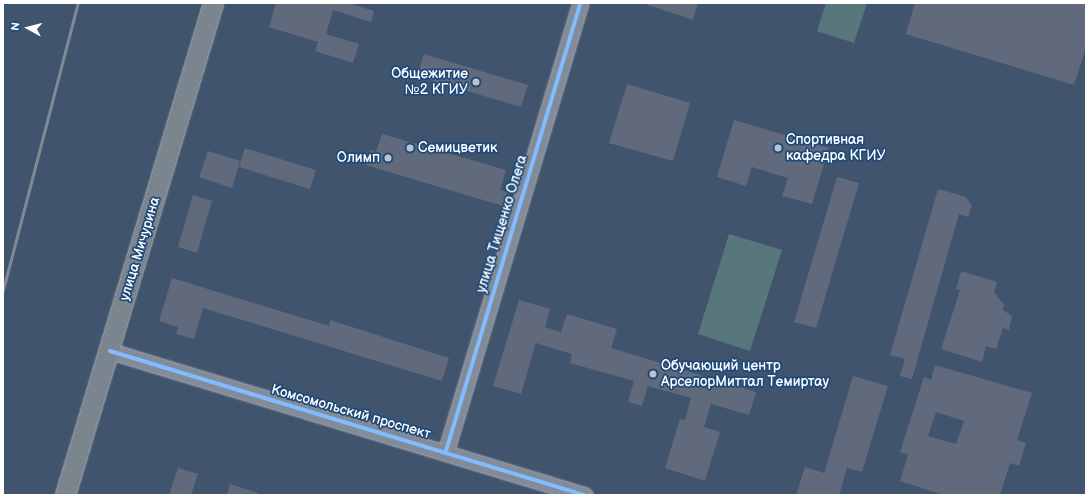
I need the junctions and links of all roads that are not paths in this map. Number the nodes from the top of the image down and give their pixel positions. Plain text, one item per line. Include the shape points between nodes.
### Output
1 (213, 3) edge
2 (580, 3) edge
3 (110, 351) junction
4 (446, 451) junction
5 (65, 495) edge
6 (585, 495) edge

1 - 3 main road, улица Мичурина
2 - 4 street, улица Тищенко Олега
3 - 4 street, Комсомольский проспект
3 - 5 main road, улица Мичурина
4 - 6 street, Комсомольский проспект

